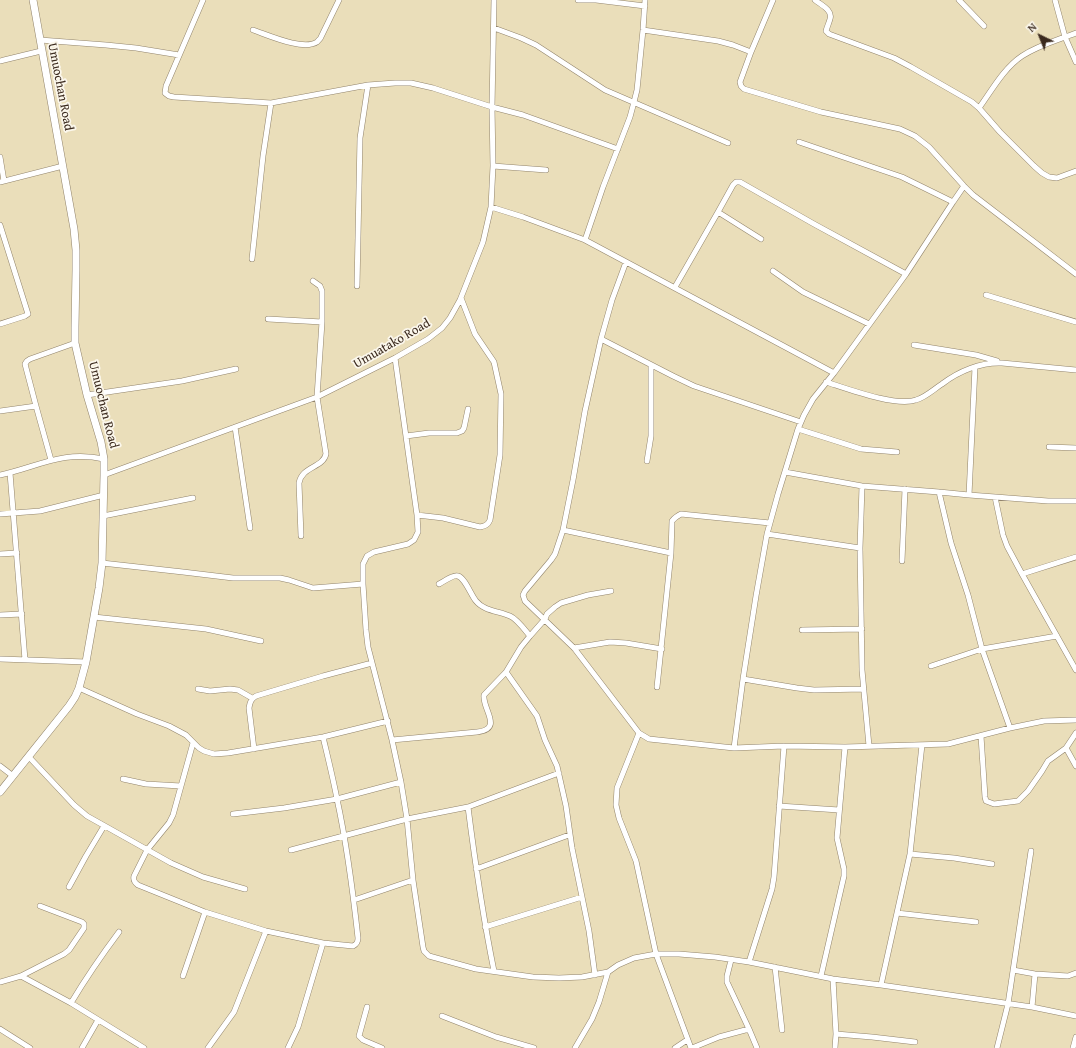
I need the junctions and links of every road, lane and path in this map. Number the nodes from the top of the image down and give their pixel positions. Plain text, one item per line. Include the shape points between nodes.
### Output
1 (33, 0) edge
2 (203, 0) edge
3 (339, 0) edge
4 (494, 0) edge
5 (578, 0) edge
6 (773, 0) edge
7 (815, 0) edge
8 (959, 0) edge
9 (1055, 0) edge
10 (645, 3) edge
11 (984, 26) dead end
12 (494, 28) junction
13 (253, 30) dead end
14 (643, 30) junction
15 (1076, 33) edge
16 (1065, 37) junction
17 (40, 40) junction
18 (41, 51) junction
19 (751, 52) junction
20 (179, 55) junction
21 (0, 61) edge
22 (1076, 62) edge
23 (368, 85) junction
24 (634, 102) junction
25 (271, 103) junction
26 (492, 107) junction
27 (979, 108) junction
28 (799, 142) dead end
29 (728, 143) dead end
30 (618, 149) junction
31 (0, 157) edge
32 (63, 166) junction
33 (493, 166) junction
34 (546, 170) dead end
35 (1076, 171) edge
36 (2, 181) edge
37 (964, 186) junction
38 (952, 202) junction
39 (491, 208) junction
40 (718, 212) junction
41 (0, 225) edge
42 (761, 239) dead end
43 (585, 240) junction
44 (252, 259) dead end
45 (626, 262) junction
46 (773, 271) dead end
47 (906, 274) junction
48 (1076, 274) edge
49 (313, 280) dead end
50 (357, 286) dead end
51 (674, 287) junction
52 (986, 295) dead end
53 (461, 298) junction
54 (268, 319) dead end
55 (322, 322) junction
56 (1076, 322) edge
57 (0, 324) edge
58 (869, 324) junction
59 (601, 339) junction
60 (75, 343) junction
61 (914, 345) dead end
62 (395, 358) junction
63 (1002, 363) junction
64 (651, 364) junction
65 (975, 367) junction
66 (236, 369) dead end
67 (1076, 370) edge
68 (834, 373) junction
69 (826, 382) junction
70 (87, 394) junction
71 (317, 397) junction
72 (36, 406) junction
73 (468, 409) dead end
74 (0, 412) edge
75 (801, 422) junction
76 (235, 427) junction
77 (798, 429) junction
78 (406, 436) junction
79 (1049, 447) dead end
80 (1076, 448) edge
81 (897, 452) dead end
82 (104, 459) junction
83 (51, 460) junction
84 (647, 461) dead end
85 (785, 472) junction
86 (10, 473) junction
87 (0, 475) edge
88 (104, 475) junction
89 (862, 486) junction
90 (905, 489) junction
91 (939, 492) junction
92 (104, 495) junction
93 (969, 496) junction
94 (996, 497) junction
95 (193, 498) dead end
96 (1076, 501) edge
97 (0, 514) edge
98 (14, 514) junction
99 (417, 515) junction
100 (103, 516) junction
101 (770, 523) junction
102 (250, 528) dead end
103 (563, 530) junction
104 (767, 534) junction
105 (301, 536) dead end
106 (860, 548) junction
107 (17, 553) junction
108 (671, 553) junction
109 (0, 554) edge
110 (1076, 557) edge
111 (902, 561) dead end
112 (102, 563) junction
113 (1022, 574) junction
114 (363, 584) junction
115 (439, 584) dead end
116 (611, 591) dead end
117 (22, 614) junction
118 (0, 615) edge
119 (94, 618) junction
120 (545, 619) junction
121 (862, 629) junction
122 (802, 630) dead end
123 (530, 636) junction
124 (1057, 636) junction
125 (261, 641) dead end
126 (574, 648) junction
127 (662, 649) junction
128 (982, 649) junction
129 (0, 660) edge
130 (25, 660) junction
131 (86, 662) junction
132 (372, 663) junction
133 (931, 666) dead end
134 (1076, 670) edge
135 (506, 672) junction
136 (743, 679) junction
137 (657, 687) dead end
138 (79, 688) junction
139 (198, 689) dead end
140 (864, 690) junction
141 (252, 698) junction
142 (1076, 720) edge
143 (388, 721) junction
144 (1010, 728) junction
145 (639, 733) junction
146 (1076, 733) edge
147 (981, 736) junction
148 (323, 737) junction
149 (392, 740) junction
150 (193, 742) junction
151 (922, 745) junction
152 (784, 746) junction
153 (869, 746) junction
154 (845, 747) junction
155 (734, 748) junction
156 (1066, 748) junction
157 (254, 749) junction
158 (29, 758) junction
159 (0, 766) edge
160 (1076, 766) edge
161 (559, 773) junction
162 (13, 776) junction
163 (123, 779) dead end
164 (401, 782) junction
165 (181, 786) junction
166 (0, 792) edge
167 (337, 799) junction
168 (779, 806) junction
169 (468, 807) junction
170 (839, 810) junction
171 (233, 814) dead end
172 (407, 819) junction
173 (104, 826) junction
174 (569, 835) junction
175 (344, 836) junction
176 (147, 850) junction
177 (291, 850) dead end
178 (1031, 851) dead end
179 (910, 854) junction
180 (992, 864) dead end
181 (476, 869) junction
182 (413, 880) junction
183 (69, 887) dead end
184 (245, 889) dead end
185 (582, 897) junction
186 (354, 900) junction
187 (40, 906) dead end
188 (205, 912) junction
189 (897, 913) junction
190 (976, 922) dead end
191 (485, 927) junction
192 (266, 931) junction
193 (119, 932) dead end
194 (323, 943) junction
195 (656, 954) junction
196 (731, 960) junction
197 (749, 962) junction
198 (775, 967) junction
199 (1013, 970) junction
200 (494, 971) junction
201 (608, 972) junction
202 (1076, 973) edge
203 (1035, 974) junction
204 (595, 975) junction
205 (21, 976) junction
206 (183, 976) dead end
207 (821, 976) junction
208 (833, 979) junction
209 (0, 982) edge
210 (881, 984) junction
211 (71, 1003) junction
212 (1008, 1004) junction
213 (368, 1007) dead end
214 (1032, 1007) junction
215 (442, 1016) dead end
216 (1076, 1016) edge
217 (98, 1020) junction
218 (0, 1029) edge
219 (749, 1029) junction
220 (782, 1030) dead end
221 (836, 1034) junction
222 (1076, 1037) edge
223 (687, 1040) junction
224 (916, 1042) dead end
225 (30, 1048) edge
226 (82, 1048) edge
227 (144, 1048) edge
228 (208, 1048) edge
229 (288, 1048) edge
230 (382, 1048) edge
231 (534, 1048) edge
232 (575, 1048) edge
233 (675, 1048) edge
234 (692, 1048) edge
235 (757, 1048) edge
236 (835, 1048) edge
237 (997, 1048) edge
238 (1073, 1048) edge

1 - 17 street, Umuochan Road
2 - 20 street
3 - 13 street via 321,37 313,44 291,44
4 - 12 street, Umuatako Road
5 - 10 street
6 - 19 street
7 - 27 street via 831,14 826,29 829,34 894,58
8 - 11 street
9 - 16 street
10 - 14 street
12 - 24 street via 521,38 605,90
12 - 26 street, Umuatako Road
14 - 19 street via 718,41
14 - 24 street
15 - 16 street
16 - 22 street
16 - 27 street via 1021,57 997,82
17 - 18 street, Umuochan Road
17 - 20 street via 121,46
18 - 21 street
18 - 32 street, Umuochan Road
19 - 37 street via 740,82 744,89 815,110 900,129 929,147
20 - 25 street via 166,86 165,92 168,96
23 - 25 street
23 - 26 street via 411,83
23 - 50 street via 360,138
24 - 29 street
24 - 30 street
25 - 44 street
26 - 30 street via 547,123
26 - 33 street, Umuatako Road
27 - 35 street via 1042,173 1058,178
28 - 38 street via 902,177
30 - 43 street
31 - 36 street
32 - 36 street
32 - 60 street, Umuochan Road via 76,250
33 - 34 street
33 - 39 street, Umuatako Road
37 - 38 street
37 - 48 street
38 - 47 street
39 - 43 street via 524,217
39 - 53 street, Umuatako Road via 483,242
40 - 42 street
40 - 47 street via 733,185 740,182
40 - 51 street
41 - 57 street via 28,314
43 - 45 street
45 - 51 street
45 - 59 street
46 - 58 street via 803,292
47 - 58 street
49 - 55 street via 322,291
51 - 68 street
52 - 56 street
53 - 62 street, Umuatako Road via 442,328
53 - 99 street via 476,334 495,365 501,394 500,455 490,520 489,524 480,527
54 - 55 street
55 - 71 street
58 - 68 street
59 - 64 street
59 - 103 street
60 - 70 street, Umuochan Road
60 - 72 street via 25,364
61 - 63 street via 976,355
62 - 71 street, Umuatako Road
62 - 78 street
63 - 65 street via 991,362
63 - 67 street
64 - 75 street via 694,386
64 - 84 street via 651,436
65 - 69 street via 949,378 924,397 906,402 882,399
65 - 93 street
66 - 70 street via 182,381
68 - 69 street
69 - 75 street via 813,399
70 - 82 street, Umuochan Road
71 - 76 street, Umuatako Road
71 - 105 street via 326,454 322,461 305,471 300,478
72 - 74 street
72 - 83 street
73 - 78 street via 462,431
75 - 77 street
76 - 88 street, Umuatako Road
76 - 102 street
77 - 81 street via 861,449
77 - 85 street
78 - 99 street
79 - 80 street
82 - 83 street via 70,456
82 - 88 street, Umuochan Road
83 - 86 street
85 - 89 street
85 - 101 street
86 - 87 street
86 - 98 street
88 - 92 street, Umuochan Road
89 - 90 street
89 - 106 street
90 - 91 street
90 - 111 street
91 - 93 street
91 - 128 street
92 - 98 street via 40,511
92 - 100 street, Umuochan Road
93 - 94 street
94 - 96 street via 1048,502
94 - 113 street via 1007,546
95 - 100 street
97 - 98 street
98 - 107 street
99 - 114 street via 418,532 414,540 367,556
100 - 112 street, Umuochan Road
101 - 104 street
101 - 108 street via 681,514 672,521
103 - 108 street
103 - 120 street via 555,554 523,595 525,601
104 - 106 street
104 - 136 street
106 - 121 street
107 - 109 street
107 - 117 street
108 - 127 street
110 - 113 street
112 - 114 street via 233,578 280,578 313,588
112 - 119 street, Umuochan Road
113 - 124 street
114 - 132 street via 366,630
115 - 123 street via 455,575 460,576 476,602 514,618
116 - 120 street via 561,603 547,614
117 - 118 street
117 - 130 street
119 - 125 street via 206,630
119 - 131 street, Umuochan Road
120 - 123 street
120 - 126 street
121 - 122 street
121 - 140 street
123 - 135 street
124 - 128 street
124 - 134 street
126 - 127 street via 610,642
126 - 145 street
127 - 137 street
128 - 133 street
128 - 144 street
129 - 130 street
130 - 131 street
131 - 138 street, Umuochan Road
132 - 141 street
132 - 143 street
135 - 149 street via 484,695 491,724 483,731
135 - 161 street via 537,716
136 - 140 street via 814,690
136 - 155 street
138 - 150 street via 169,726
138 - 158 street, Umuochan Road via 69,706
139 - 141 street via 238,690
140 - 153 street
141 - 157 street via 249,708
142 - 144 street via 1044,721
143 - 148 street
143 - 149 street
144 - 147 street
145 - 155 street via 649,739
145 - 195 street via 618,788 616,805 636,861
146 - 156 street
147 - 151 street via 948,744
147 - 156 street via 985,797 986,801 994,804 1018,801 1028,792 1048,761
148 - 157 street
148 - 167 street
149 - 164 street
150 - 157 street via 199,748 214,754
150 - 165 street
151 - 153 street
151 - 179 street
152 - 154 street
152 - 155 street
152 - 168 street
153 - 154 street
154 - 170 street
156 - 160 street
158 - 162 street, Umuochan Road
158 - 173 street via 74,805
159 - 162 street
161 - 169 street
161 - 174 street
162 - 166 street, Umuochan Road
163 - 165 street via 146,784
164 - 167 street
164 - 172 street
165 - 176 street via 169,823
167 - 171 street
167 - 175 street
168 - 170 street
168 - 197 street via 772,889
169 - 172 street
169 - 181 street
170 - 207 street via 837,838 844,876
172 - 175 street
172 - 182 street
173 - 176 street
173 - 183 street
174 - 181 street
174 - 185 street
175 - 177 street
175 - 186 street
176 - 184 street via 203,877
176 - 188 street via 134,876 134,883
178 - 199 street
179 - 180 street
179 - 189 street
181 - 191 street
182 - 186 street
182 - 200 street via 426,954 476,969
185 - 191 street
185 - 204 street
186 - 194 street via 358,942 349,946
187 - 205 street via 82,922 84,928 64,954
188 - 192 street
188 - 206 street
189 - 190 street
189 - 210 street
191 - 200 street
192 - 194 street
192 - 228 street via 234,1012
193 - 211 street via 87,975
194 - 229 street via 298,1027
195 - 196 street
195 - 201 street via 634,958
195 - 223 street
196 - 197 street
196 - 219 street via 727,982
197 - 198 street
198 - 207 street
198 - 220 street
199 - 203 street
199 - 212 street
200 - 204 street via 533,977
201 - 204 street
201 - 232 street via 600,1002
202 - 203 street via 1068,976
203 - 214 street
205 - 209 street
205 - 211 street
207 - 208 street
208 - 210 street
208 - 221 street
210 - 212 street
211 - 217 street
212 - 214 street
212 - 237 street
213 - 230 street via 360,1036 363,1040
214 - 216 street
215 - 231 street via 496,1037
217 - 226 street
217 - 227 street
218 - 225 street
219 - 234 street
219 - 235 street
221 - 224 street
221 - 236 street
222 - 238 street
223 - 233 street
223 - 234 street

